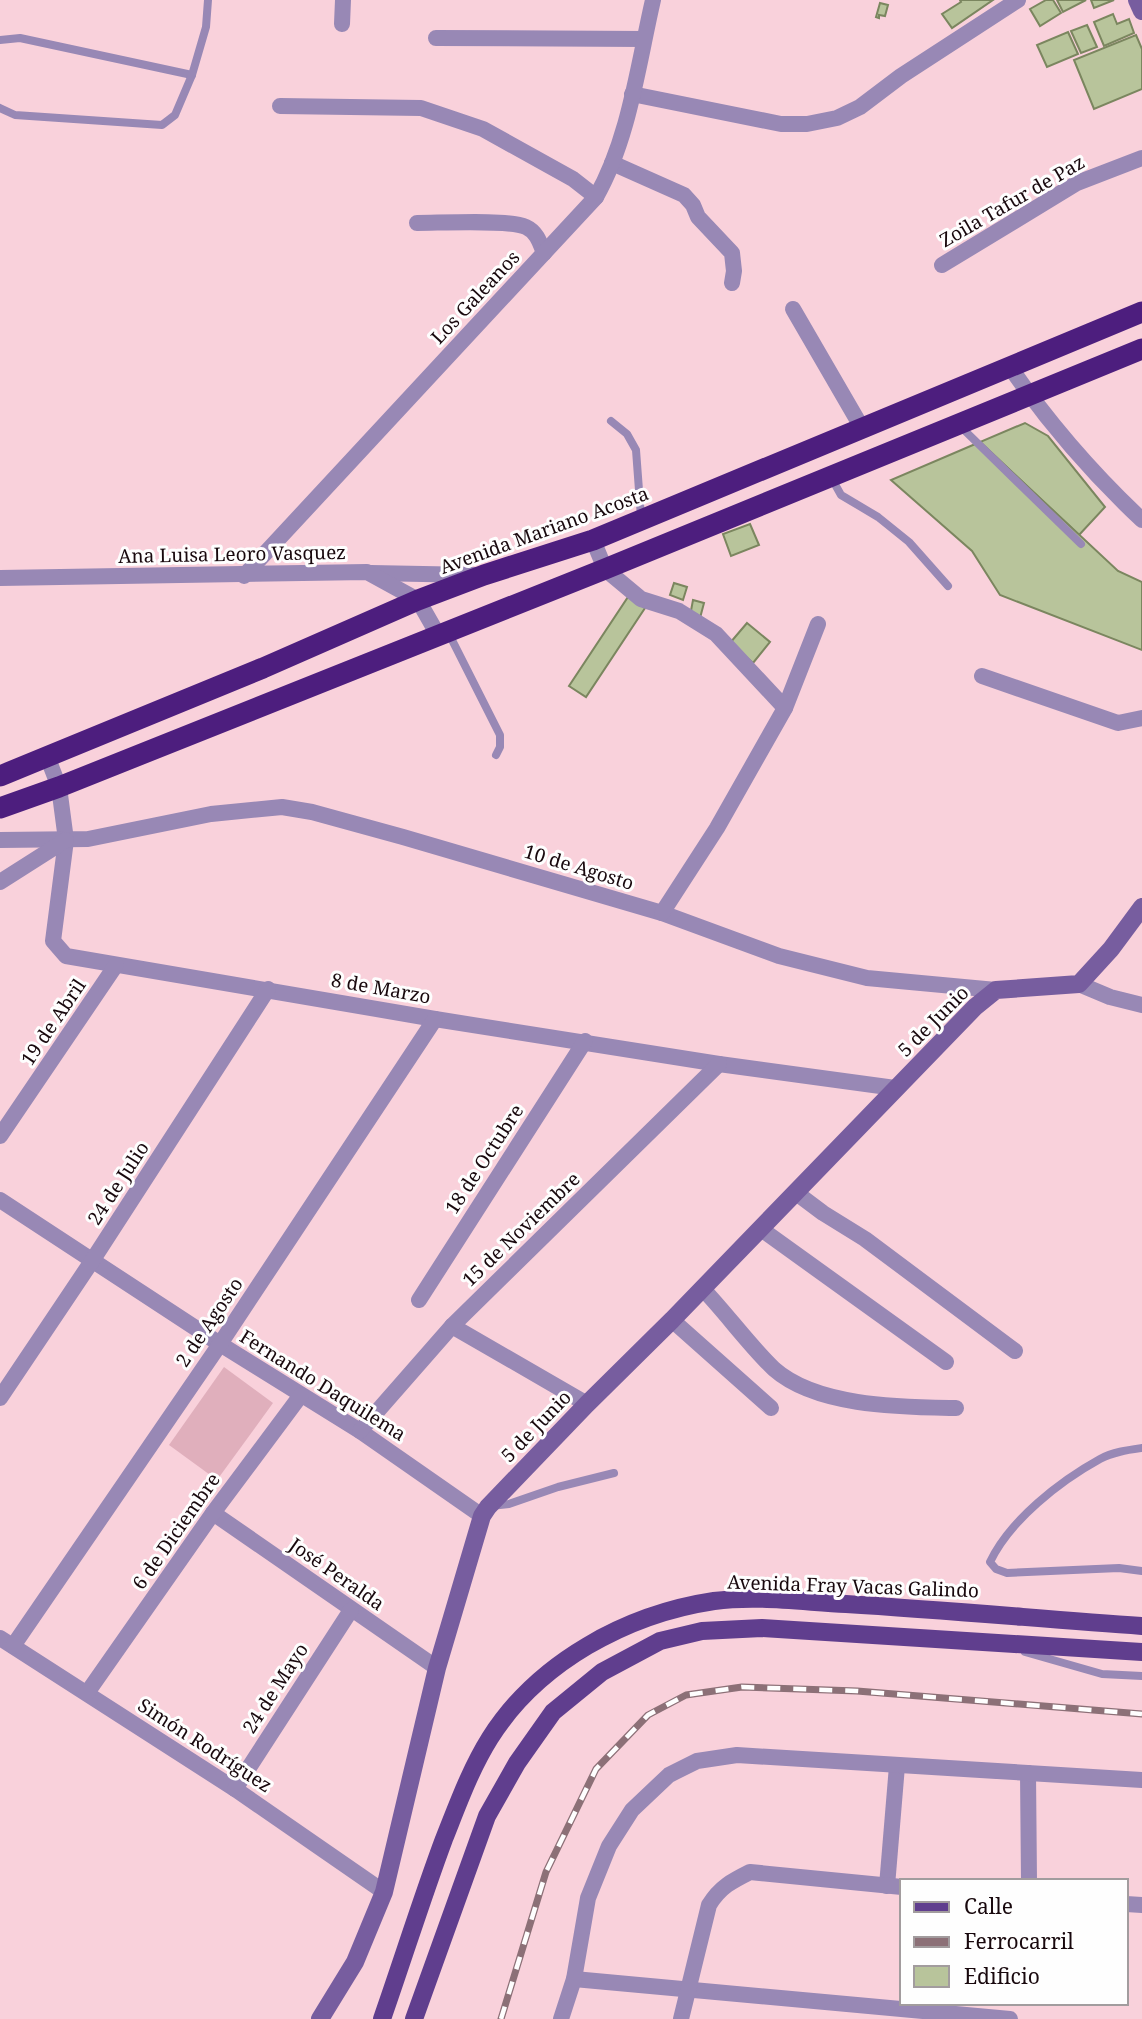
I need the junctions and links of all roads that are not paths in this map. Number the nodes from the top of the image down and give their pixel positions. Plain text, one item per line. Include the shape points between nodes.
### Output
1 (208, 0) edge
2 (343, 0) edge
3 (653, 0) edge
4 (1018, 0) edge
5 (1137, 0) edge
6 (1142, 11) edge
7 (342, 24) dead end
8 (436, 38) dead end
9 (644, 39) junction
10 (0, 40) edge
11 (192, 75) junction
12 (632, 94) junction
13 (280, 106) dead end
14 (0, 108) edge
15 (1142, 158) edge
16 (612, 163) junction
17 (596, 197) junction
18 (418, 223) dead end
19 (544, 253) junction
20 (942, 265) dead end
21 (732, 283) dead end
22 (793, 309) dead end
23 (1142, 312) edge
24 (1142, 349) edge
25 (1010, 367) junction
26 (1030, 395) junction
27 (611, 421) dead end
28 (958, 424) junction
29 (862, 428) junction
30 (830, 477) junction
31 (641, 520) junction
32 (1142, 520) edge
33 (593, 540) junction
34 (1081, 544) dead end
35 (605, 569) junction
36 (367, 572) junction
37 (484, 575) junction
38 (244, 576) junction
39 (0, 578) edge
40 (948, 586) dead end
41 (418, 600) junction
42 (818, 624) dead end
43 (443, 633) junction
44 (982, 677) dead end
45 (785, 708) junction
46 (1142, 718) edge
47 (496, 755) dead end
48 (47, 756) junction
49 (0, 776) edge
50 (59, 788) junction
51 (0, 808) edge
52 (0, 840) edge
53 (66, 840) junction
54 (0, 882) edge
55 (1142, 907) edge
56 (662, 913) junction
57 (116, 965) junction
58 (1079, 984) junction
59 (268, 989) junction
60 (996, 990) junction
61 (1142, 999) edge
62 (1123, 1000) junction
63 (1142, 1005) edge
64 (435, 1019) junction
65 (585, 1041) junction
66 (719, 1064) junction
67 (895, 1088) junction
68 (0, 1136) edge
69 (795, 1192) junction
70 (0, 1200) edge
71 (761, 1228) junction
72 (92, 1261) junction
73 (702, 1288) junction
74 (419, 1300) dead end
75 (672, 1320) junction
76 (452, 1326) junction
77 (220, 1344) junction
78 (1016, 1352) dead end
79 (946, 1362) dead end
80 (301, 1395) junction
81 (0, 1398) edge
82 (587, 1404) junction
83 (771, 1408) dead end
84 (956, 1408) dead end
85 (360, 1431) junction
86 (1142, 1448) edge
87 (614, 1474) dead end
88 (485, 1511) junction
89 (213, 1513) junction
90 (1142, 1571) edge
91 (351, 1610) junction
92 (1142, 1626) edge
93 (6, 1642) edge
94 (996, 1643) junction
95 (1142, 1652) edge
96 (437, 1668) junction
97 (1142, 1676) edge
98 (87, 1693) junction
99 (897, 1766) junction
100 (1028, 1773) junction
101 (1142, 1780) edge
102 (235, 1789) junction
103 (1029, 1879) edge
104 (895, 1887) edge
105 (384, 1892) junction
106 (574, 1979) junction
107 (689, 1990) junction
108 (320, 2019) edge
109 (382, 2019) edge
110 (414, 2019) edge
111 (561, 2019) edge
112 (681, 2019) edge
113 (1013, 2019) edge

1 - 11 lane via 206,27
2 - 7 street
3 - 9 street, Los Galeanos
4 - 12 street via 837,118 782,124
5 - 6 street
8 - 9 street
9 - 12 street, Los Galeanos
10 - 11 lane via 20,38
11 - 14 lane via 175,115 162,125 15,115
12 - 16 street, Los Galeanos
13 - 17 street via 421,108 494,135
15 - 20 street, Zoila Tafur de Paz via 1077,183
16 - 17 street, Los Galeanos
16 - 21 street via 684,195 732,253
17 - 19 street, Los Galeanos
18 - 19 street via 511,223 536,234
19 - 38 street, Los Galeanos
22 - 29 street
23 - 25 highway, Avenida Mariano Acosta
24 - 26 highway
25 - 26 street
25 - 29 highway, Avenida Mariano Acosta
26 - 28 highway
26 - 32 street
27 - 31 lane via 627,434 636,450
28 - 30 highway
28 - 34 lane
29 - 31 highway, Avenida Mariano Acosta
30 - 35 highway
30 - 40 lane via 841,495 900,534
31 - 33 highway, Avenida Mariano Acosta
33 - 35 street
33 - 37 highway, Avenida Mariano Acosta
35 - 43 highway
35 - 45 street via 641,599 679,611 716,634
36 - 37 street
36 - 38 street, Ana Luisa Leoro Vasquez
36 - 41 street, Ana Luisa Leoro Vasquez
37 - 41 highway, Avenida Mariano Acosta
38 - 39 street, Ana Luisa Leoro Vasquez
41 - 43 street
41 - 48 highway, Avenida Mariano Acosta
42 - 45 street
43 - 47 lane via 500,735
43 - 50 highway
44 - 46 street via 1118,723
45 - 56 street via 718,828
48 - 49 highway, Avenida Mariano Acosta
48 - 50 street, 8 de Marzo
50 - 51 highway
50 - 53 street, 8 de Marzo
52 - 53 street, 10 de Agosto
53 - 54 street
53 - 56 street, 10 de Agosto via 211,814 282,807 403,837
53 - 57 street, 8 de Marzo via 53,941 66,956
55 - 58 street
56 - 60 street, 10 de Agosto via 779,956 867,978
57 - 59 street, 8 de Marzo
57 - 68 street, 19 de Abril
58 - 60 street, 10 de Agosto
58 - 62 street, 10 de Agosto
59 - 64 street, 8 de Marzo
59 - 72 street, 24 de Julio
60 - 67 street, 5 de Junio
61 - 62 street
62 - 63 street, 10 de Agosto
64 - 65 street, 8 de Marzo
64 - 77 street, 2 de Agosto
65 - 66 street, 8 de Marzo
65 - 74 street, 18 de Octubre
66 - 67 street, 8 de Marzo
66 - 76 street, 15 de Noviembre
67 - 69 street, 5 de Junio
69 - 71 street, 5 de Junio
69 - 78 street
70 - 72 street, Fernando Daquilema
71 - 73 street, 5 de Junio
71 - 79 street
72 - 77 street, Fernando Daquilema
72 - 81 street, 24 de Julio
73 - 75 street, 5 de Junio
73 - 84 street via 776,1371 801,1385 834,1398 896,1407
75 - 82 street, 5 de Junio
75 - 83 street
76 - 82 street
76 - 85 street, 15 de Noviembre
77 - 80 street, Fernando Daquilema
77 - 93 street, 2 de Agosto
80 - 85 street, Fernando Daquilema
80 - 89 street, 6 de Diciembre
82 - 88 street, 5 de Junio
85 - 88 street, Fernando Daquilema
86 - 90 lane via 1102,1458 1069,1479 1027,1512 990,1562 1007,1573
87 - 88 lane
88 - 96 street, 5 de Junio
89 - 91 street, José Peralda
89 - 98 street, 6 de Diciembre
91 - 96 street, José Peralda
91 - 102 street, 24 de Mayo
92 - 109 main road, Avenida Fray Vacas Galindo via 766,1600 715,1601 657,1615 603,1636 554,1668 491,1736 467,1781 435,1863
93 - 98 street, Simón Rodríguez
94 - 95 main road
94 - 97 lane via 1102,1674
94 - 110 main road via 762,1628 702,1630 660,1641 602,1672 553,1712 487,1816
96 - 105 street, 5 de Junio
98 - 102 street, Simón Rodríguez
99 - 100 street
99 - 104 street
99 - 106 street via 737,1755 697,1761 669,1775 632,1810 609,1846 588,1898
100 - 101 street
100 - 103 street
102 - 105 street, Simón Rodríguez
104 - 107 street via 750,1872 728,1882 709,1905
105 - 108 street, 5 de Junio via 355,1962
106 - 107 street
106 - 111 street
107 - 112 street
107 - 113 street

